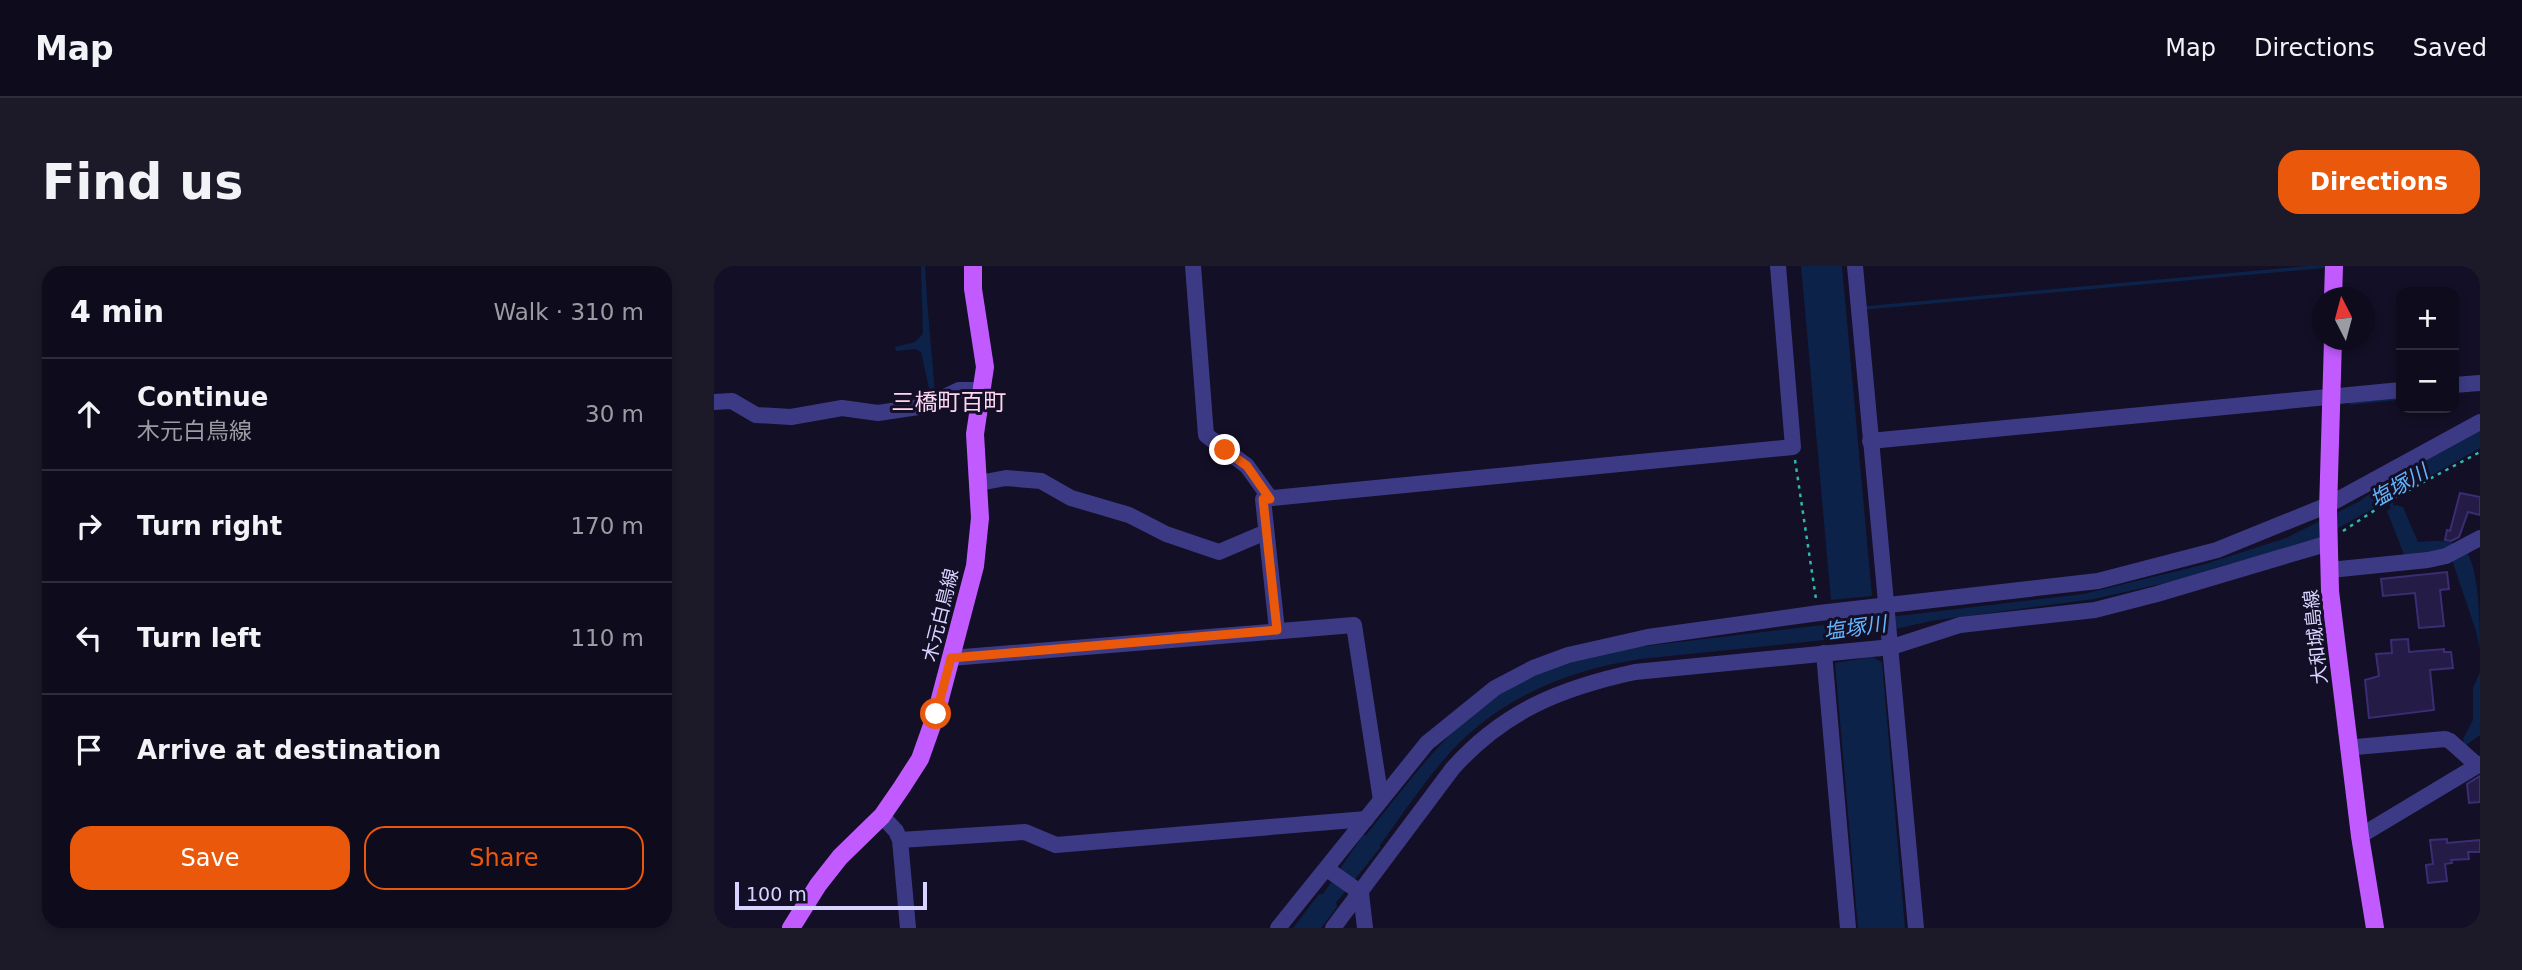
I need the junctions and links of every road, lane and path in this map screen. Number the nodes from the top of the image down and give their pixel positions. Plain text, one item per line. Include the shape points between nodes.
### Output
1 (973, 266) edge
2 (1193, 266) edge
3 (1778, 266) edge
4 (1855, 266) edge
5 (2334, 266) edge
6 (2333, 287) edge
7 (2332, 350) edge
8 (2480, 383) edge
9 (2459, 385) edge
10 (981, 390) junction
11 (2396, 390) edge
12 (2330, 396) junction
13 (714, 402) edge
14 (2480, 422) edge
15 (1870, 441) junction
16 (1793, 447) junction
17 (2480, 452) edge
18 (979, 483) junction
19 (1270, 499) junction
20 (2328, 508) junction
21 (1266, 532) junction
22 (2480, 538) edge
23 (2329, 539) junction
24 (2330, 570) junction
25 (1888, 605) junction
26 (1819, 613) junction
27 (1277, 630) junction
28 (1892, 646) junction
29 (1824, 653) junction
30 (951, 658) junction
31 (2356, 747) dead end
32 (2478, 764) edge
33 (1381, 800) junction
34 (882, 816) junction
35 (1366, 819) junction
36 (2360, 836) junction
37 (900, 840) junction
38 (1327, 869) junction
39 (1357, 891) junction
40 (792, 928) edge
41 (908, 928) edge
42 (1278, 928) edge
43 (1333, 928) edge
44 (1365, 928) edge
45 (1848, 928) edge
46 (1916, 928) edge
47 (2375, 928) edge

1 - 10 main road, 木元白鳥線 via 985,367
2 - 19 street via 1206,435 1247,466
3 - 16 street
4 - 15 street
5 - 6 main road
7 - 12 main road, 大和城島線
8 - 9 street
10 - 13 street via 960,390 925,406 878,413 842,408 791,417 756,415 732,401
10 - 18 main road, 木元白鳥線 via 975,434
11 - 12 street
12 - 15 street
12 - 20 main road, 大和城島線
14 - 20 street
15 - 25 street
16 - 19 street
16 - 26 path
17 - 23 path
18 - 21 street via 1006,478 1041,481 1071,498 1129,515 1166,534 1219,552
18 - 30 main road, 木元白鳥線 via 981,518 975,566
19 - 21 street via 1263,499
20 - 23 main road, 大和城島線
20 - 25 street via 2217,550 2098,581
21 - 27 street
22 - 24 street via 2428,560
23 - 24 main road, 大和城島線
23 - 28 street via 2095,610 1960,625
24 - 36 main road, 大和城島線
25 - 26 street
25 - 28 street
26 - 33 street via 1612,643 1532,668 1495,688 1427,743
27 - 30 street
27 - 33 street via 1354,625
28 - 29 street
28 - 46 street
29 - 39 street via 1635,673 1593,681 1545,699 1505,720 1472,746
29 - 45 street
30 - 34 main road, 木元白鳥線 via 920,759
31 - 32 street via 2445,739
32 - 36 street
33 - 35 street
34 - 37 street
34 - 40 main road, 木元白鳥線 via 840,857
35 - 37 street via 1056,845 1025,832
35 - 38 street
36 - 47 main road, 大和城島線
37 - 41 street
38 - 39 street
38 - 42 street
39 - 43 street
39 - 44 street

